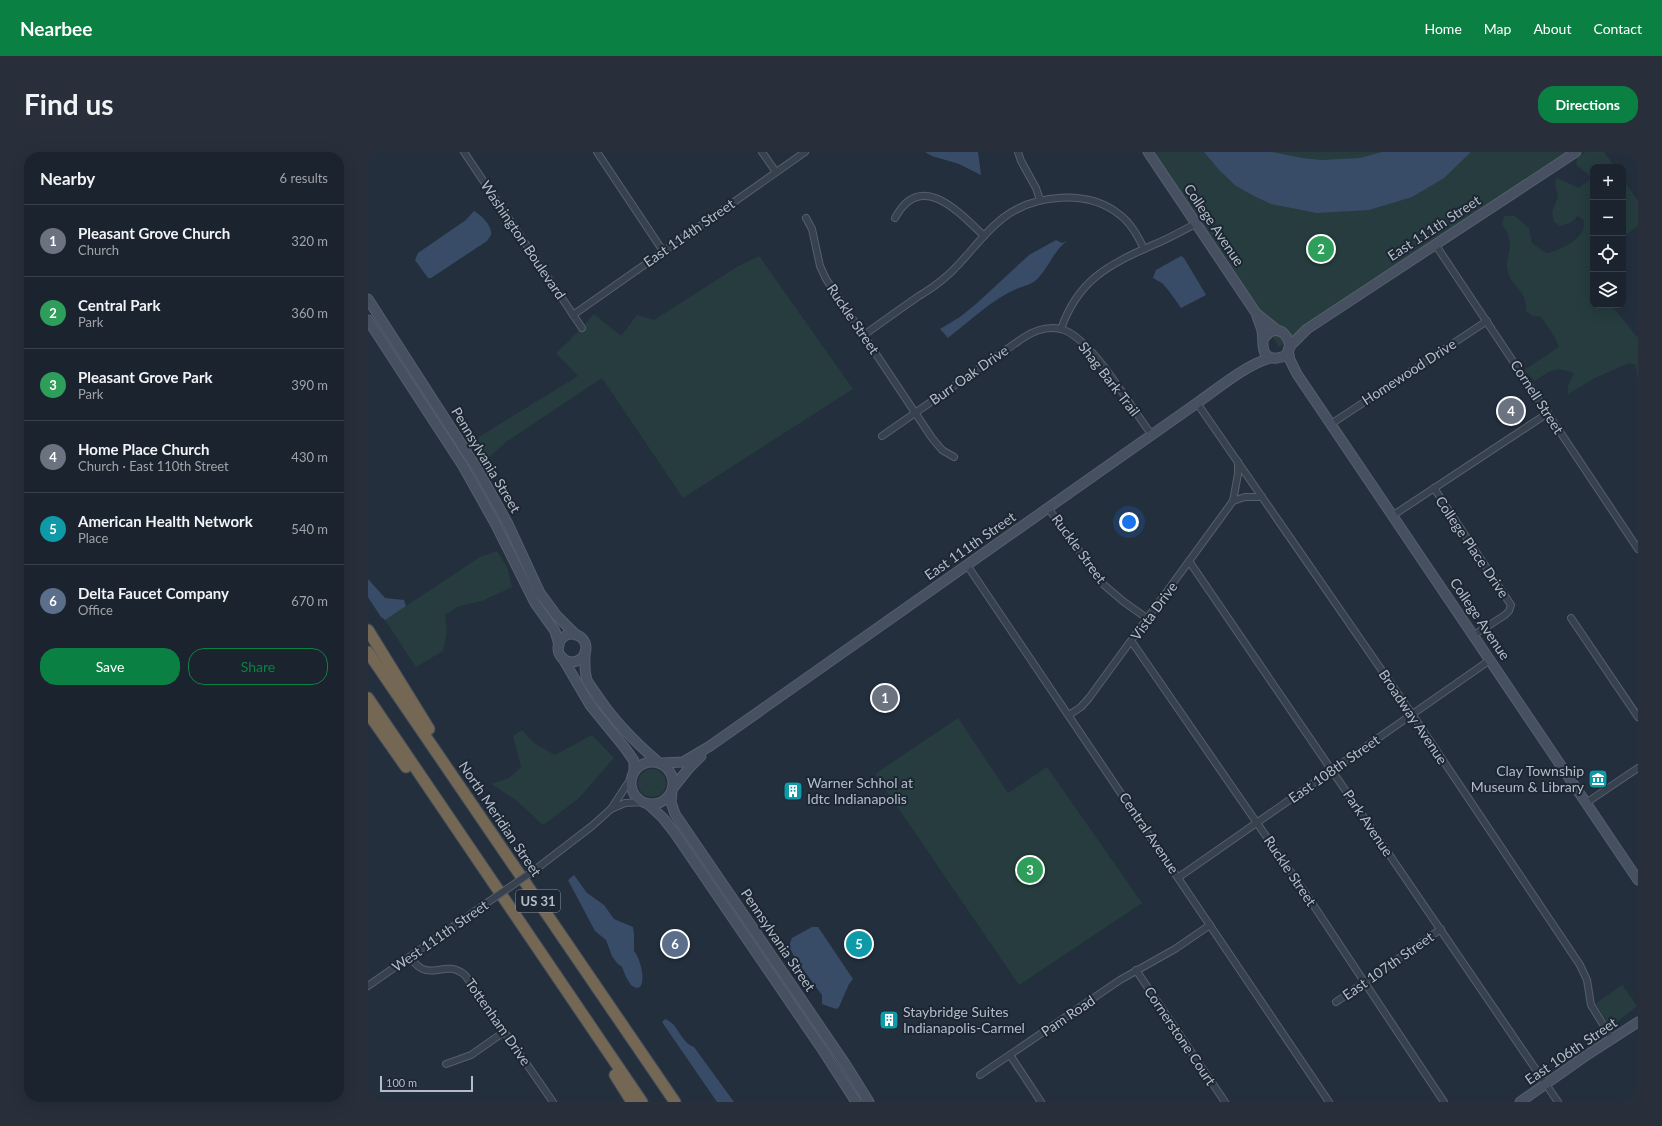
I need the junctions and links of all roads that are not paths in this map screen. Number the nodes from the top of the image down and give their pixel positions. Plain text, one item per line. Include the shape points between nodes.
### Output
1 (464, 152) edge
2 (597, 152) edge
3 (762, 152) edge
4 (805, 152) edge
5 (1018, 152) edge
6 (1148, 152) edge
7 (1576, 152) edge
8 (776, 172) junction
9 (1040, 200) junction
10 (806, 218) dead end
11 (895, 218) dead end
12 (1197, 223) junction
13 (984, 236) junction
14 (1435, 244) junction
15 (1144, 249) junction
16 (663, 251) junction
17 (368, 299) edge
18 (1256, 313) junction
19 (573, 315) junction
20 (368, 320) edge
21 (1487, 321) junction
22 (582, 328) dead end
23 (1061, 329) junction
24 (1307, 329) junction
25 (1280, 332) junction
26 (864, 335) junction
27 (1262, 342) junction
28 (1289, 349) junction
29 (1273, 358) junction
30 (1246, 369) junction
31 (1297, 374) junction
32 (1197, 403) junction
33 (915, 412) junction
34 (1548, 413) junction
35 (1331, 424) junction
36 (1152, 435) junction
37 (882, 436) dead end
38 (954, 457) dead end
39 (1238, 462) junction
40 (1434, 488) junction
41 (1262, 497) junction
42 (1233, 501) junction
43 (1048, 508) junction
44 (1392, 516) junction
45 (1638, 549) edge
46 (1190, 561) junction
47 (967, 565) junction
48 (1571, 618) dead end
49 (1148, 619) junction
50 (368, 630) edge
51 (576, 634) junction
52 (1474, 635) junction
53 (1132, 642) junction
54 (559, 644) junction
55 (368, 652) edge
56 (585, 652) junction
57 (562, 657) junction
58 (1490, 660) junction
59 (368, 698) edge
60 (368, 713) edge
61 (1412, 714) junction
62 (1069, 715) junction
63 (1638, 717) edge
64 (710, 746) junction
65 (659, 762) junction
66 (1638, 768) edge
67 (1332, 770) junction
68 (633, 774) junction
69 (672, 790) junction
70 (469, 800) junction
71 (646, 803) junction
72 (1586, 803) junction
73 (610, 809) junction
74 (448, 816) junction
75 (1257, 823) junction
76 (1179, 877) junction
77 (1638, 880) edge
78 (1210, 925) junction
79 (1440, 929) junction
80 (410, 957) junction
81 (1136, 970) junction
82 (1364, 982) junction
83 (564, 985) junction
84 (368, 986) edge
85 (607, 1002) junction
86 (1336, 1002) dead end
87 (1638, 1022) edge
88 (504, 1032) junction
89 (1612, 1039) junction
90 (1010, 1055) junction
91 (446, 1064) dead end
92 (980, 1075) dead end
93 (1546, 1084) junction
94 (553, 1102) edge
95 (632, 1102) edge
96 (642, 1102) edge
97 (675, 1102) edge
98 (683, 1102) edge
99 (856, 1102) edge
100 (869, 1102) edge
101 (1041, 1102) edge
102 (1224, 1102) edge
103 (1329, 1102) edge
104 (1444, 1102) edge
105 (1520, 1102) edge
106 (1558, 1102) edge

1 - 19 street, Washington Boulevard
2 - 16 street
3 - 8 street
4 - 8 street, East 114th Street
5 - 9 street
6 - 12 main road, College Avenue
7 - 14 main road, East 111th Street
8 - 16 street, East 114th Street
9 - 13 street via 1008,214
9 - 15 street via 1083,199 1098,202 1126,220
10 - 26 street, Ruckle Street via 812,229 822,271
11 - 13 street via 903,206 913,199 921,196 933,197 950,205
12 - 15 street
12 - 18 main road, College Avenue
13 - 26 street via 945,278
14 - 21 street, Cornell Street
14 - 24 main road, East 111th Street
15 - 23 street via 1111,265 1094,278 1079,293
16 - 19 street, East 114th Street
17 - 51 main road, Pennsylvania Street via 478,470 508,524 540,593 556,616
18 - 25 main road, College Avenue
18 - 27 main road, College Avenue via 1261,326
19 - 22 street, Washington Boulevard
20 - 54 main road, Pennsylvania Street via 466,472 535,603 555,631
21 - 34 street, Cornell Street
21 - 35 street, Homewood Drive
23 - 33 street, Burr Oak Drive via 1048,328 1031,333
23 - 36 street, Shag Bark Trail via 1074,335 1084,345 1127,397
24 - 25 main road, East 111th Street
24 - 28 main road, East 111th Street
25 - 27 main road via 1269,333
25 - 28 main road via 1288,339
26 - 33 street, Ruckle Street
27 - 29 main road via 1264,352
27 - 30 main road, East 111th Street
28 - 29 main road via 1283,357
28 - 31 main road, College Avenue via 1290,360
29 - 30 main road, East 111th Street
29 - 31 main road, College Avenue via 1286,364
30 - 32 main road, East 111th Street
31 - 35 main road, College Avenue
32 - 36 main road, East 111th Street
32 - 39 street, Broadway Avenue
33 - 37 street, Burr Oak Drive
33 - 38 street, Ruckle Street via 942,450
34 - 40 street
34 - 45 street, Cornell Street
35 - 44 main road, College Avenue
36 - 43 main road, East 111th Street
39 - 41 street, Broadway Avenue
39 - 42 street, Vista Drive
40 - 44 street
40 - 52 street, College Place Drive via 1510,605 1505,615
41 - 42 street via 1251,496
41 - 61 street, Broadway Avenue
42 - 46 street, Vista Drive
43 - 47 main road, East 111th Street
43 - 49 street, Ruckle Street via 1104,585
44 - 52 main road, College Avenue
46 - 49 street, Vista Drive
46 - 67 street, Park Avenue
47 - 62 street, Central Avenue
47 - 64 main road, East 111th Street
48 - 63 street
49 - 53 street, Vista Drive
50 - 70 highway via 432,733
51 - 54 main road via 565,636
51 - 56 main road via 585,641
52 - 58 main road, College Avenue
53 - 62 street, Vista Drive via 1086,702
53 - 75 street, Ruckle Street
54 - 57 main road
55 - 70 highway, North Meridian Street / US 31
56 - 57 main road via 577,661 568,661
56 - 65 main road via 587,680 606,710
57 - 68 main road via 590,705 634,761
58 - 61 street, East 108th Street
58 - 72 main road, College Avenue
59 - 74 highway, US 31
60 - 74 highway via 411,774
61 - 67 street, East 108th Street
61 - 89 street, Broadway Avenue via 1580,965 1586,975 1592,1008
62 - 76 street, Central Avenue
64 - 65 main road, East 111th Street via 683,762
64 - 69 main road, East 111th Street via 688,768
65 - 68 main road via 644,763
65 - 69 main road via 672,774
66 - 72 street
67 - 75 street, East 108th Street
67 - 79 street, Park Avenue
68 - 71 main road via 634,794
68 - 73 street
69 - 71 main road via 662,802
69 - 100 main road, Pennsylvania Street via 671,802 675,814
70 - 85 highway, North Meridian Street / US 31
71 - 73 street via 625,803
71 - 99 main road, Pennsylvania Street via 674,832
72 - 77 main road, College Avenue
73 - 80 street, West 111th Street, bridge via 536,869
74 - 83 highway, US 31
75 - 76 street, East 108th Street
75 - 82 street, Ruckle Street
76 - 78 street, Central Avenue
78 - 81 street, Pam Road via 1176,949
78 - 103 street, Central Avenue
79 - 82 street, East 107th Street
79 - 93 street, Park Avenue
80 - 84 street, West 111th Street
80 - 88 street, Tottenham Drive via 415,965 423,970 450,968 463,974
81 - 90 street, Pam Road
81 - 102 street, Cornerstone Court
82 - 86 street, East 107th Street
82 - 104 street, Ruckle Street
83 - 95 highway via 600,1051
83 - 96 highway, US 31
85 - 97 highway, North Meridian Street / US 31
85 - 98 highway
87 - 89 main road, East 106th Street
88 - 91 street via 471,1055
88 - 94 street, Tottenham Drive
89 - 93 main road, East 106th Street
90 - 92 street, Pam Road
90 - 101 street
93 - 105 main road, East 106th Street
93 - 106 street, Park Avenue

